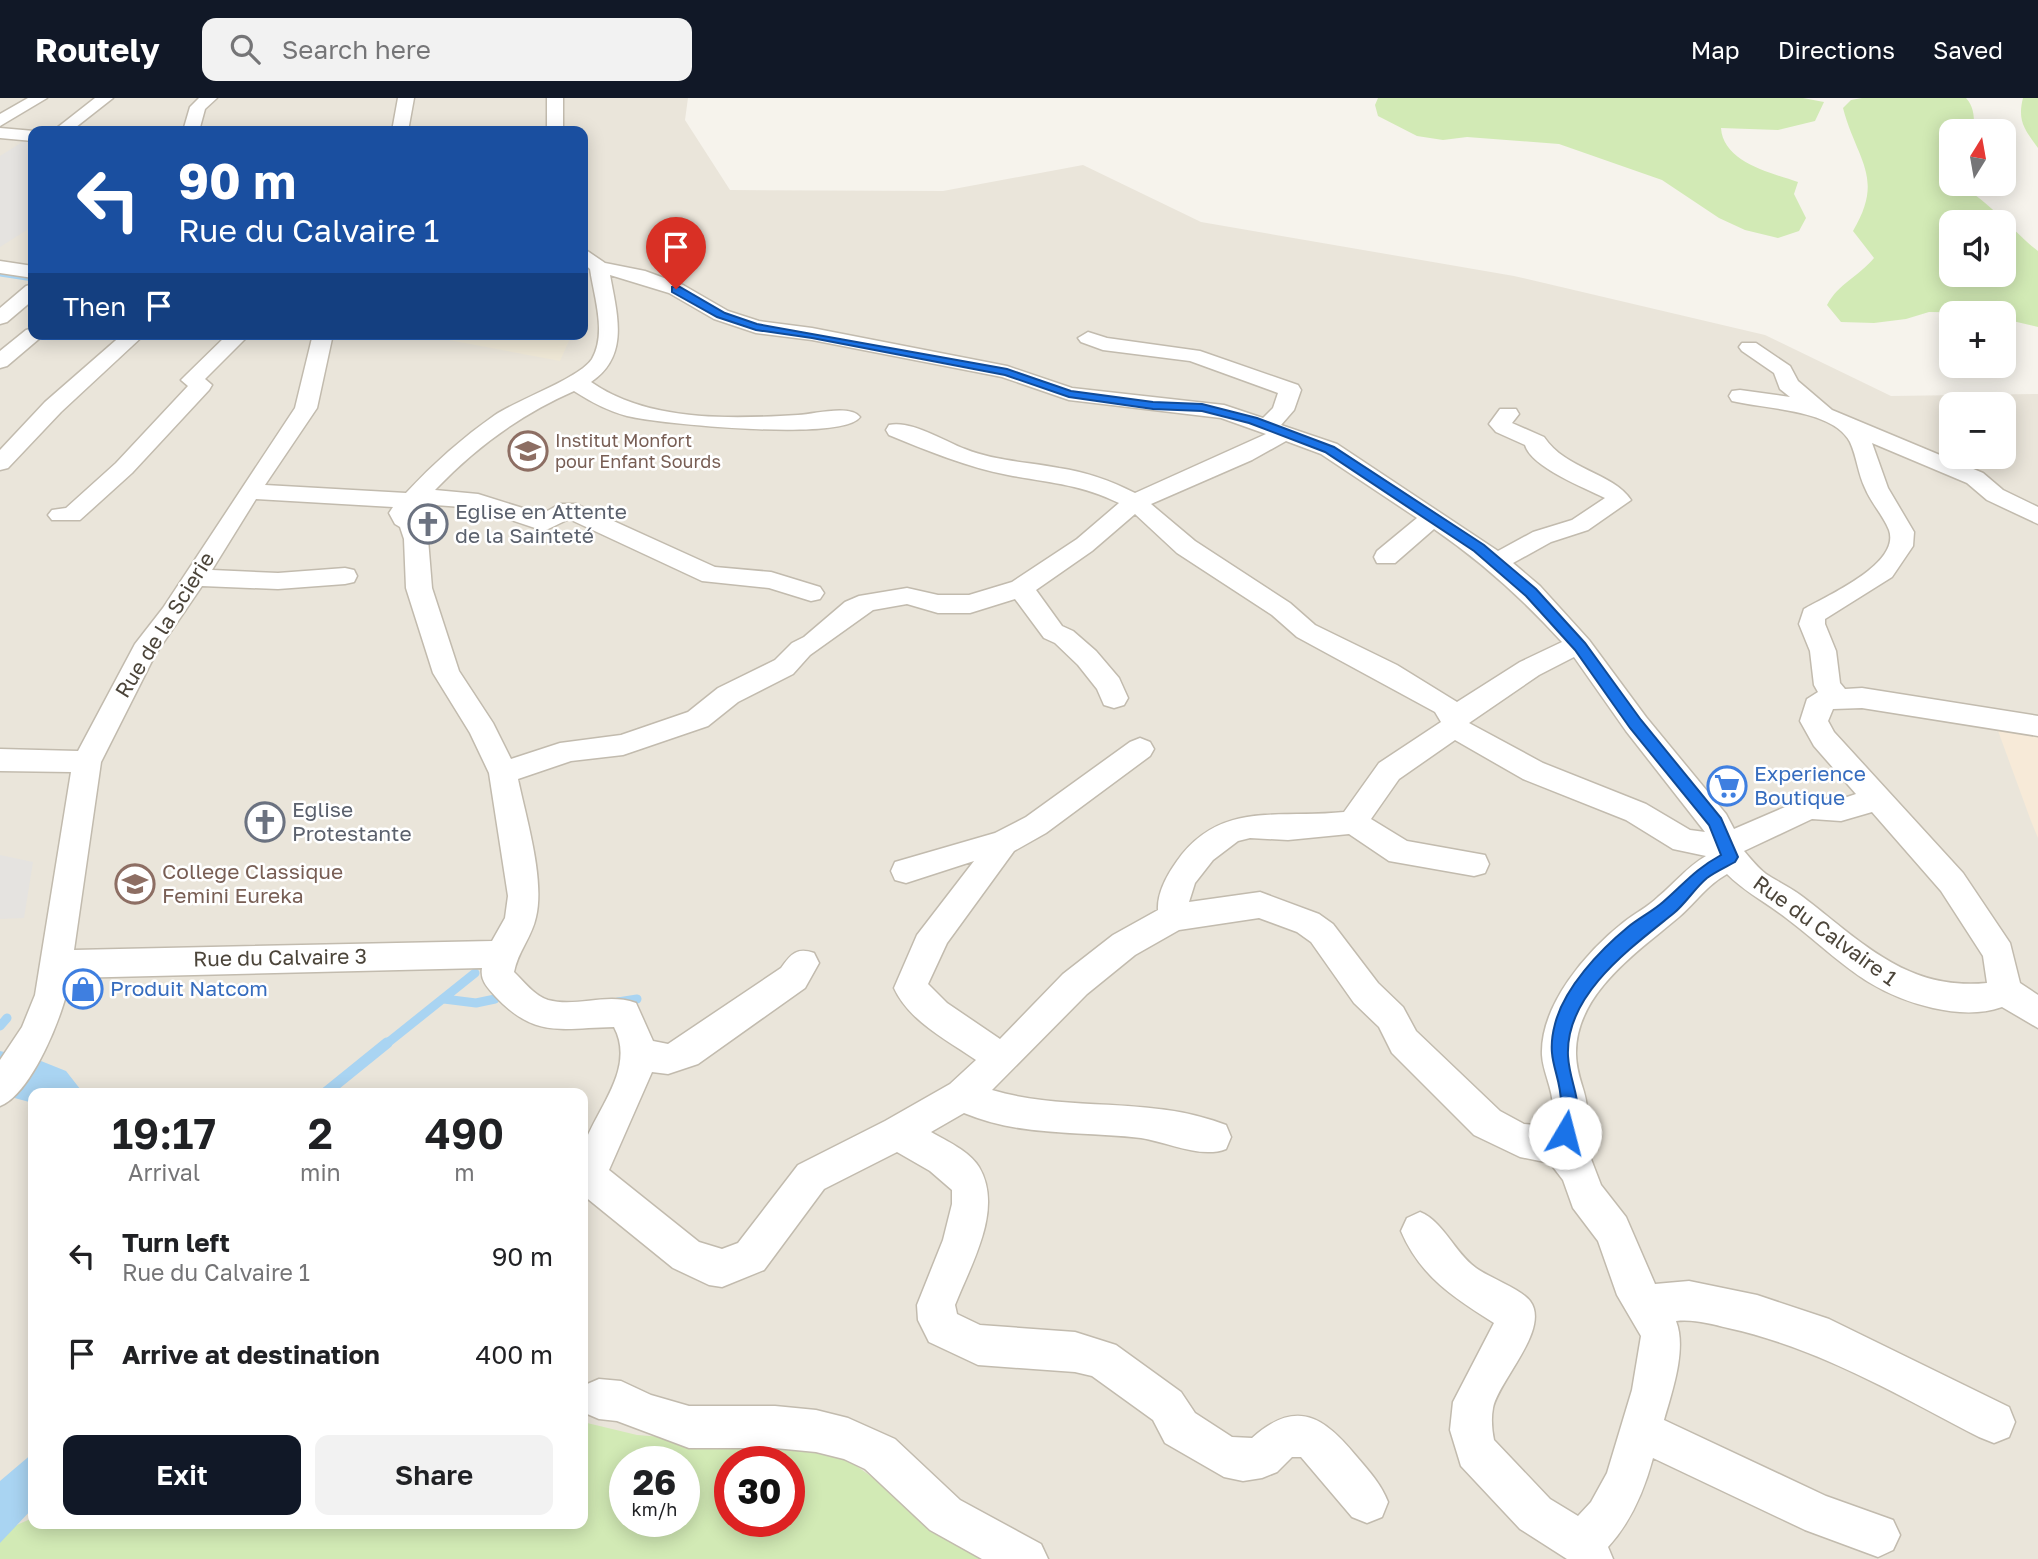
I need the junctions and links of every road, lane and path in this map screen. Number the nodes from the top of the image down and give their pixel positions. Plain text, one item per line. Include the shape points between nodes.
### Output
1 (39, 98) edge
2 (105, 98) edge
3 (209, 98) edge
4 (406, 98) edge
5 (555, 98) edge
6 (0, 121) edge
7 (68, 126) edge
8 (192, 126) edge
9 (401, 126) edge
10 (555, 126) edge
11 (0, 133) edge
12 (28, 136) edge
13 (591, 261) edge
14 (0, 267) edge
15 (28, 271) edge
16 (28, 294) edge
17 (0, 318) edge
18 (28, 338) edge
19 (1088, 338) dead end
20 (128, 340) edge
21 (234, 340) edge
22 (322, 340) edge
23 (1749, 347) dead end
24 (0, 362) edge
25 (576, 382) junction
26 (1740, 396) dead end
27 (1816, 407) junction
28 (1508, 414) dead end
29 (849, 417) dead end
30 (1844, 425) junction
31 (1277, 429) junction
32 (897, 430) dead end
33 (0, 463) edge
34 (249, 491) junction
35 (414, 498) junction
36 (1135, 502) junction
37 (60, 515) dead end
38 (1433, 517) junction
39 (2038, 517) edge
40 (1386, 557) dead end
41 (1496, 562) junction
42 (345, 576) dead end
43 (196, 577) junction
44 (1021, 588) junction
45 (811, 593) dead end
46 (1580, 646) junction
47 (1114, 698) dead end
48 (1836, 698) junction
49 (1456, 724) junction
50 (2038, 726) edge
51 (1140, 749) dead end
52 (0, 760) edge
53 (87, 762) junction
54 (503, 773) junction
55 (1877, 799) junction
56 (1353, 822) junction
57 (999, 845) junction
58 (1728, 852) junction
59 (1474, 864) dead end
60 (906, 871) dead end
61 (1174, 917) junction
62 (501, 954) junction
63 (803, 963) dead end
64 (58, 964) junction
65 (2005, 991) junction
66 (2038, 1013) edge
67 (638, 1054) junction
68 (1002, 1059) junction
69 (0, 1090) edge
70 (962, 1095) junction
71 (898, 1133) junction
72 (1213, 1137) dead end
73 (1552, 1144) junction
74 (1420, 1231) dead end
75 (1645, 1305) junction
76 (599, 1399) dead end
77 (1994, 1422) dead end
78 (1641, 1431) junction
79 (1367, 1502) dead end
80 (1878, 1535) dead end
81 (1587, 1551) edge
82 (1026, 1559) edge

1 - 6 street
2 - 7 street
3 - 8 street via 198,107
4 - 9 street
5 - 10 street
11 - 12 street
13 - 25 street, Rue du Calvaire 1 via 607,307 607,347 602,359
13 - 31 street, Rue du Calvaire 1 via 676,289 721,315 756,327 1007,372 1069,394 1202,408
14 - 15 street
16 - 17 street
18 - 24 street
19 - 31 street via 1103,344 1193,355 1290,390
20 - 33 street via 53,407
21 - 37 street via 192,380 201,385 198,390 124,468 72,515
22 - 34 street, Rue de la Scierie via 306,408
23 - 27 street via 1783,370 1788,384
25 - 29 street via 601,398 720,424
25 - 35 street, Rue du Calvaire 1 via 483,431
26 - 27 street
27 - 30 street
28 - 41 street via 1500,424 1505,428 1528,436 1558,464 1619,500 1580,525 1542,537
30 - 39 street via 1975,478 1995,495
30 - 48 street via 1859,437 1865,463 1902,532 1903,543 1899,554 1860,590 1813,615 1827,685
31 - 36 street via 1244,454
31 - 38 street, Rue du Calvaire 1 via 1329,449
32 - 36 street via 961,456 1097,484
34 - 35 street
34 - 43 street, Rue de la Scierie
35 - 45 street via 478,501 544,523 568,509 711,575 771,580
35 - 54 street via 401,513 411,523 416,539 419,588 446,673 483,730
36 - 44 street
36 - 49 street via 1186,547 1281,609 1306,631 1444,705
38 - 40 street
38 - 41 street, Rue du Calvaire 1
41 - 46 street, Rue du Calvaire 1 via 1531,592
42 - 43 street via 278,581
43 - 53 street, Rue de la Scierie via 144,651
44 - 47 street via 1053,632 1087,658
44 - 54 street via 957,605 907,596 868,602 801,649 784,667 728,695 698,719 623,745 567,753
46 - 49 street via 1527,668
46 - 58 street, Rue du Calvaire 1 via 1716,822
48 - 50 street via 1941,709
48 - 55 street via 1817,706 1814,721 1824,739
49 - 56 street via 1389,771
49 - 58 street via 1533,771 1636,812 1684,841
51 - 57 street via 1036,825
52 - 53 street
53 - 64 street, Rue de la Scierie
54 - 62 street via 524,896 520,920
55 - 58 street via 1842,810 1806,809
55 - 65 street via 1952,882 1999,953
56 - 59 street via 1400,852
56 - 61 street via 1241,827 1225,835 1185,869 1171,906
57 - 60 street via 988,844
57 - 68 street via 978,881 931,937 910,988 935,1013
58 - 65 street, Rue du Calvaire 1 via 1754,882 1903,987 1952,998 1986,998
58 - 73 street via 1669,907 1633,933 1576,999 1564,1023 1559,1055 1571,1102 1565,1133
61 - 68 street via 1124,945 1085,976
61 - 73 street via 1260,905 1308,923 1322,933 1366,993 1391,1017 1404,1042 1487,1123 1520,1140
62 - 64 street, Rue du Calvaire 3
62 - 67 street via 498,976 534,1010 549,1015 624,1013 634,1028
63 - 67 street via 793,978 686,1054 668,1059
64 - 69 street, Rue de la Scierie via 35,1035
65 - 66 street
67 - 71 street via 634,1074 588,1177 685,1255 709,1266 722,1268 751,1257 811,1177
68 - 70 street
70 - 71 street
70 - 72 street via 986,1106 1046,1119 1135,1121
71 - 79 street via 967,1180 973,1196 936,1305 943,1328 978,1345 1075,1352 1102,1359 1167,1406 1180,1428 1224,1457 1262,1457 1284,1437 1306,1436 1321,1446
73 - 75 street via 1578,1171 1586,1195 1613,1230
74 - 81 street via 1442,1263 1462,1281 1516,1314 1512,1331 1473,1402 1471,1430 1476,1451 1535,1514
75 - 77 street via 1689,1300 1757,1315 1829,1339
75 - 78 street via 1661,1333
76 - 82 street via 621,1401 690,1427 775,1427 848,1439 880,1454 945,1515
78 - 80 street via 1807,1509
78 - 81 street via 1626,1481

